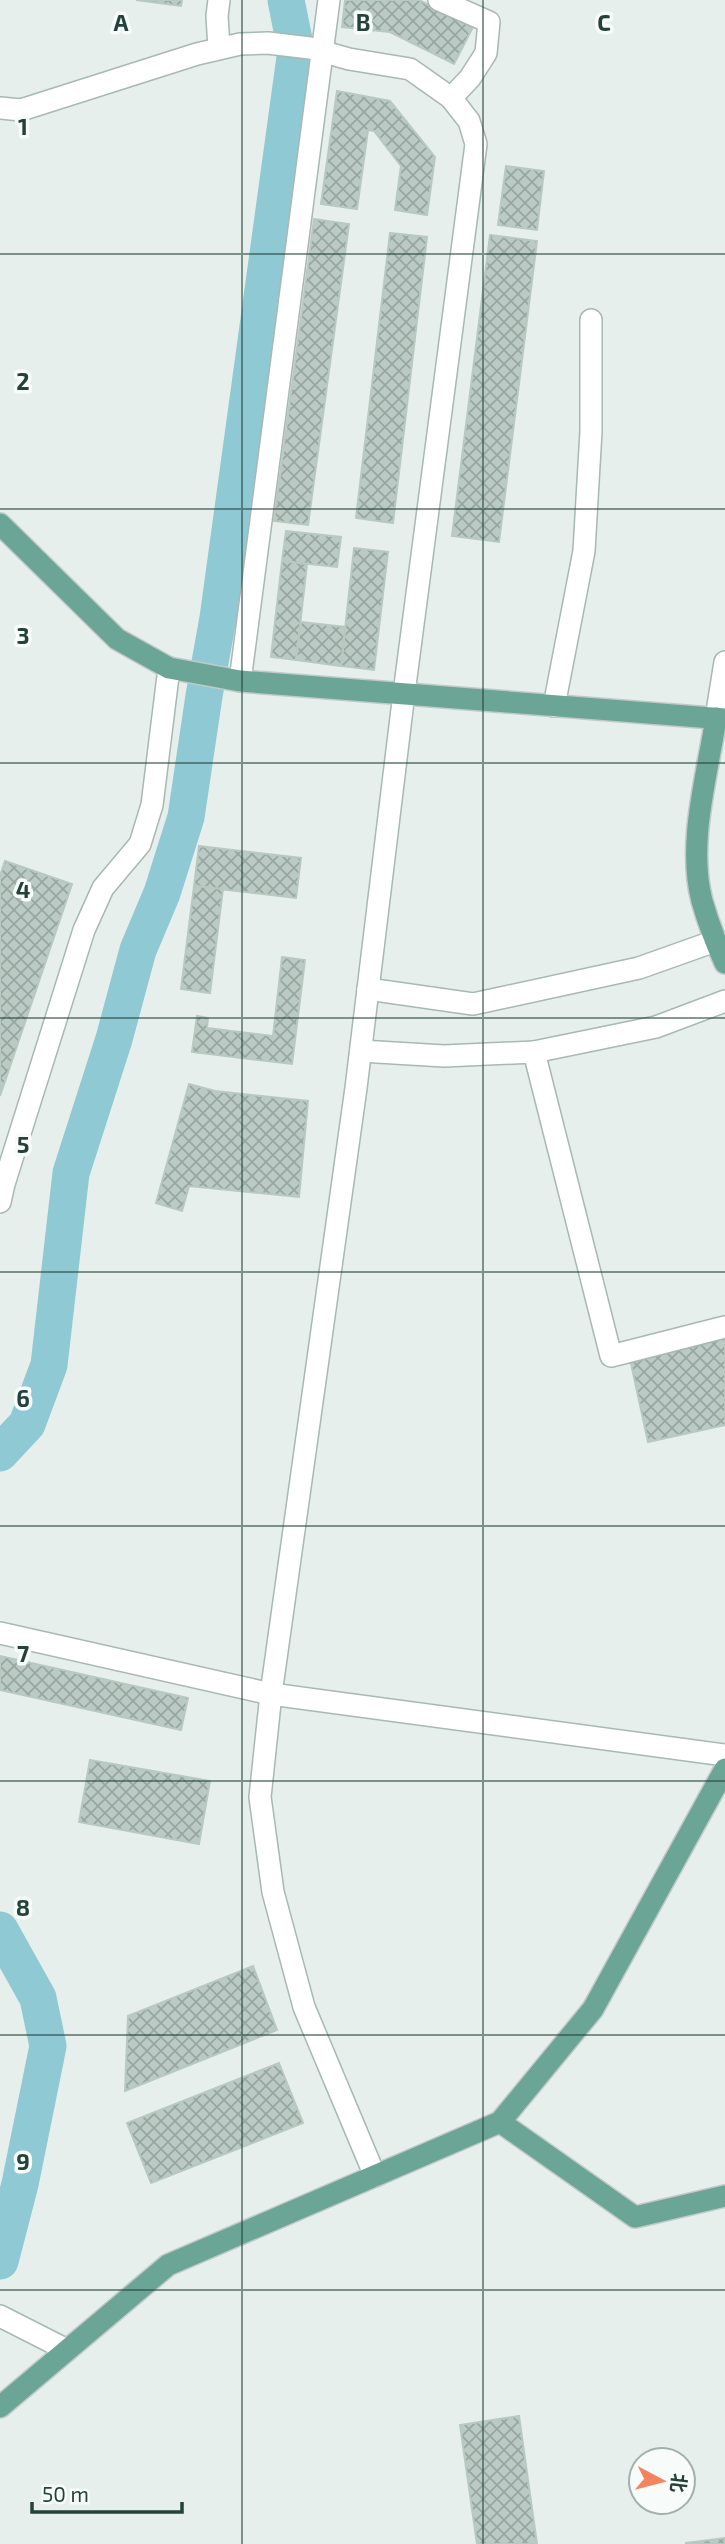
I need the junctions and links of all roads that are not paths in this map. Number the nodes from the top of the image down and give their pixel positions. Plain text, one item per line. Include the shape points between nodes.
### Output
1 (219, 0) edge
2 (328, 0) edge
3 (439, 0) edge
4 (219, 48) junction
5 (316, 49) junction
6 (451, 98) junction
7 (0, 108) edge
8 (591, 320) dead end
9 (0, 524) edge
10 (725, 663) edge
11 (169, 668) junction
12 (234, 680) junction
13 (404, 693) junction
14 (554, 706) junction
15 (720, 719) edge
16 (715, 941) junction
17 (725, 963) edge
18 (368, 989) junction
19 (725, 1001) edge
20 (360, 1051) junction
21 (534, 1052) junction
22 (0, 1202) edge
23 (725, 1327) edge
24 (0, 1633) edge
25 (271, 1693) junction
26 (725, 1755) edge
27 (725, 1769) edge
28 (500, 2122) junction
29 (375, 2176) junction
30 (725, 2196) edge
31 (0, 2316) edge
32 (67, 2350) junction
33 (0, 2407) edge

1 - 4 street
2 - 5 street
3 - 6 street via 489,22 486,54
4 - 5 street via 268,43
4 - 7 street via 22,110
5 - 6 street via 410,69
5 - 12 street
6 - 13 street via 469,121 476,144
8 - 14 street via 591,431 583,551
9 - 11 main road via 117,639
10 - 15 street
11 - 12 main road
11 - 22 street via 152,805 140,844 103,888 83,930
12 - 13 main road
13 - 14 main road
13 - 18 street
14 - 15 main road
15 - 16 main road via 697,836 702,901
16 - 17 main road
16 - 18 street via 639,968 473,1004
18 - 20 street
19 - 21 street via 656,1027
20 - 21 street via 444,1056
20 - 25 street
21 - 23 street via 611,1356
24 - 25 street
25 - 26 street
25 - 29 street via 260,1797 273,1892 304,2007
27 - 28 main road via 593,2009
28 - 29 main road
28 - 30 main road via 635,2217
29 - 32 main road via 168,2264
31 - 32 street
32 - 33 main road

